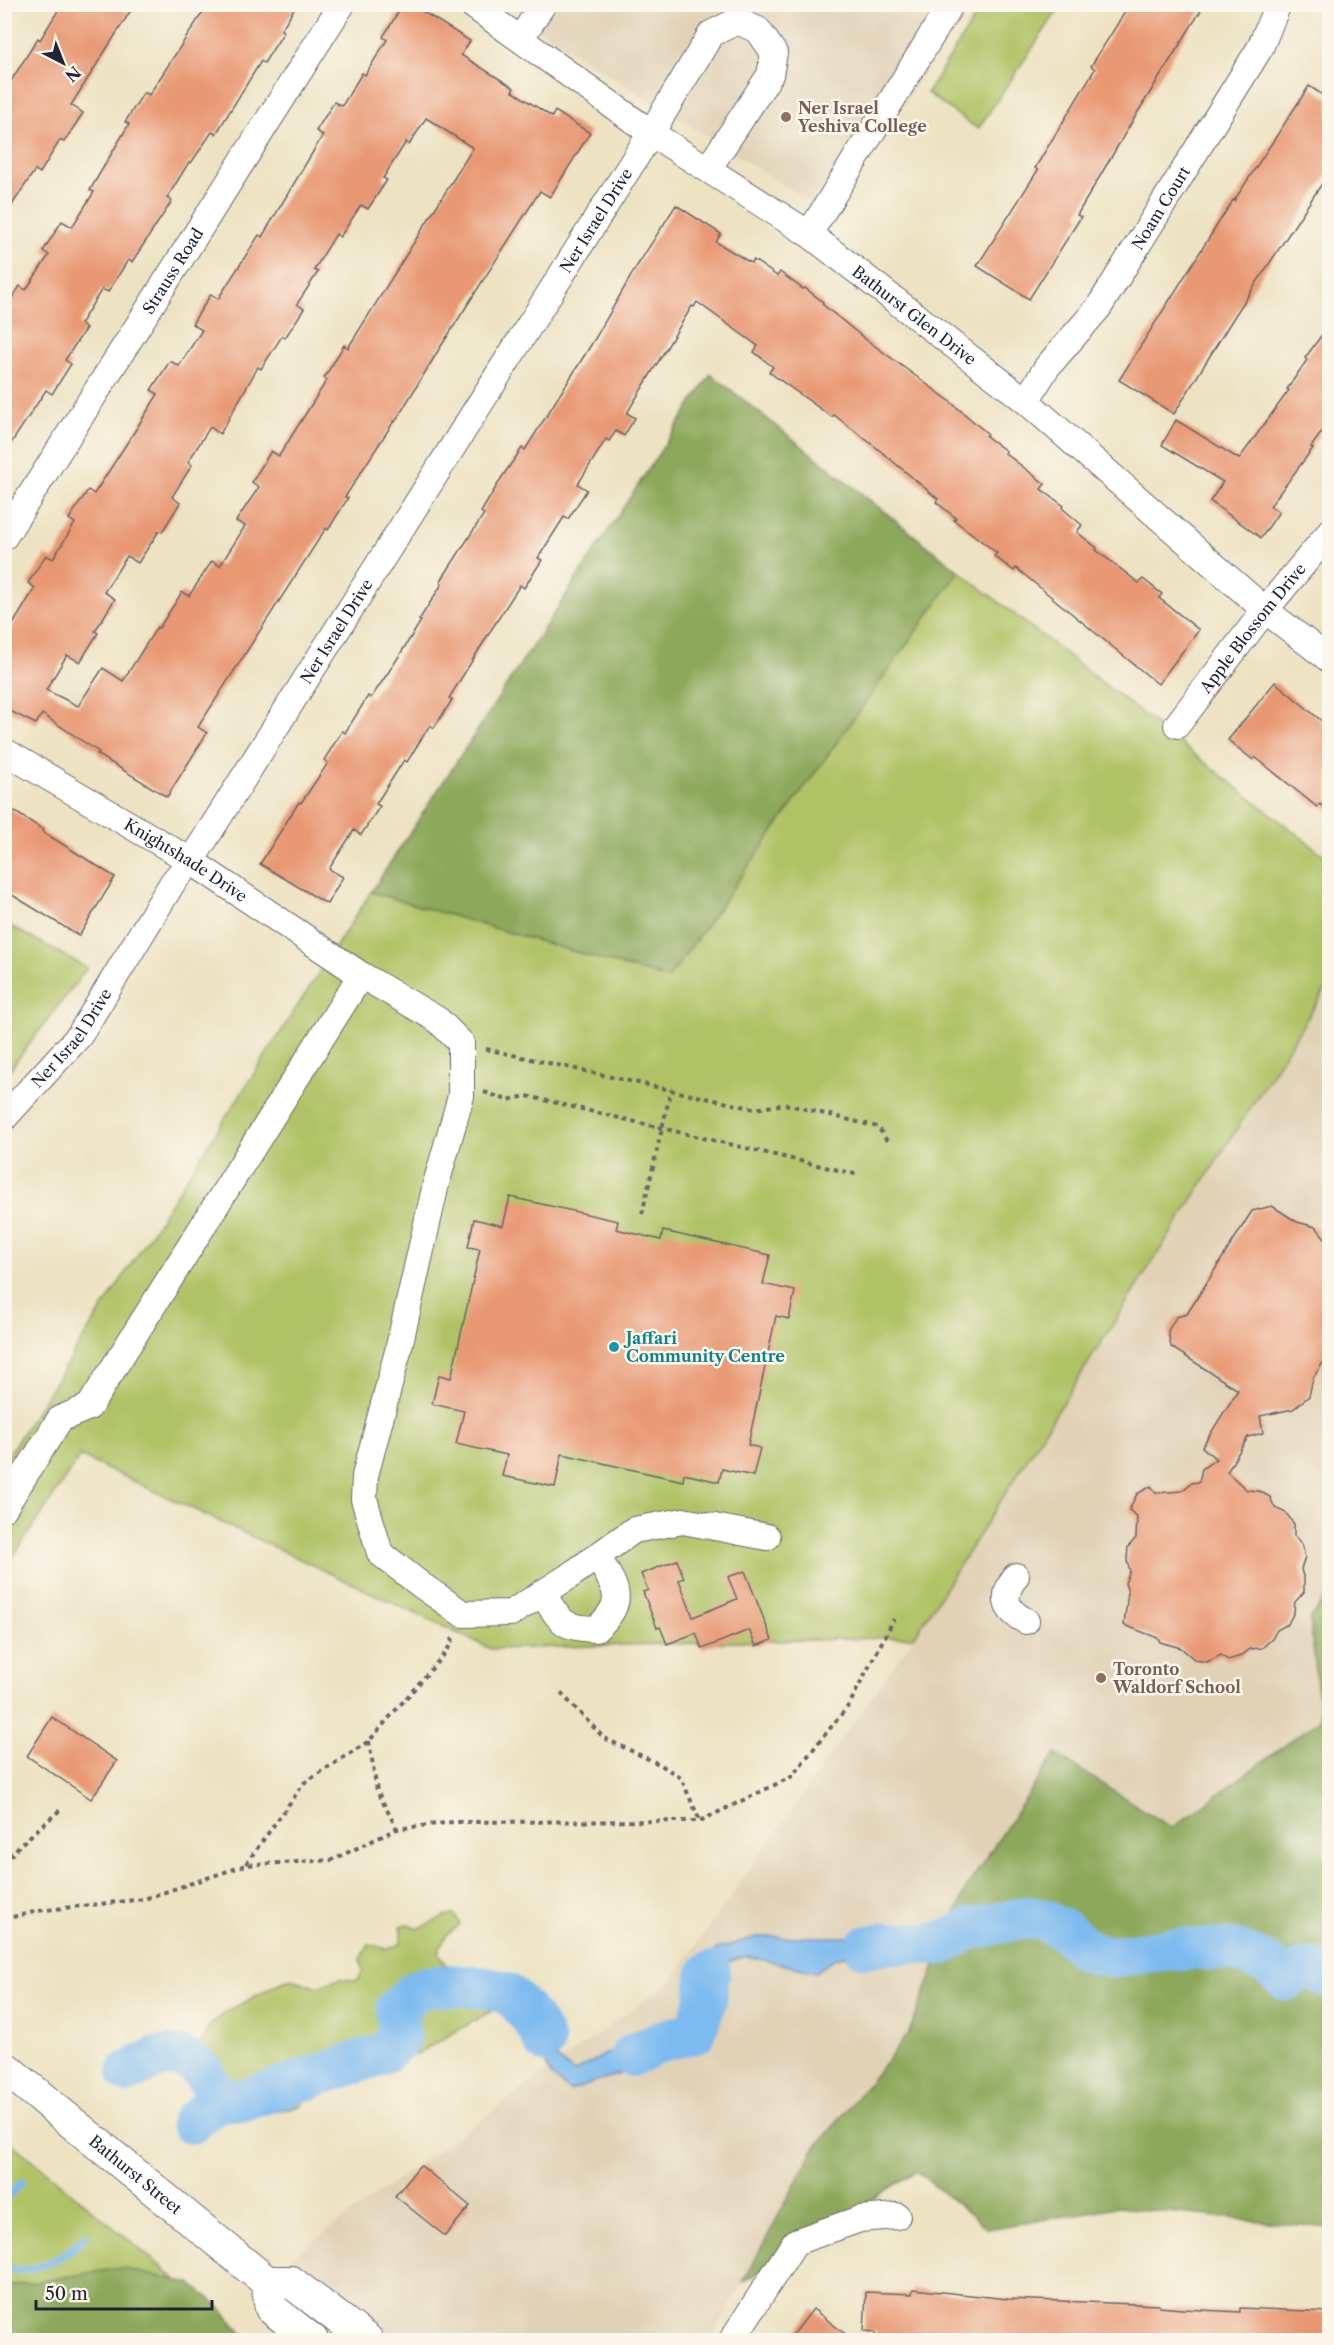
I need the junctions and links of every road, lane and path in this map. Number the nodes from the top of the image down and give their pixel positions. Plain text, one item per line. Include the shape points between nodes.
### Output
1 (342, 4) edge
2 (471, 4) edge
3 (543, 4) edge
4 (951, 4) edge
5 (1278, 4) edge
6 (521, 39) junction
7 (651, 133) junction
8 (708, 169) junction
9 (809, 234) junction
10 (1026, 401) junction
11 (1329, 532) edge
12 (4, 537) edge
13 (1265, 610) junction
14 (1329, 660) edge
15 (1177, 725) dead end
16 (4, 751) edge
17 (191, 861) junction
18 (361, 975) junction
19 (461, 1043) junction
20 (461, 1083) junction
21 (671, 1090) junction
22 (4, 1118) edge
23 (662, 1128) junction
24 (889, 1144) dead end
25 (859, 1175) dead end
26 (642, 1214) dead end
27 (4, 1508) edge
28 (767, 1537) dead end
29 (597, 1556) junction
30 (1016, 1576) dead end
31 (542, 1593) junction
32 (464, 1614) junction
33 (894, 1619) dead end
34 (1026, 1621) dead end
35 (561, 1693) dead end
36 (369, 1741) junction
37 (60, 1810) dead end
38 (699, 1821) junction
39 (397, 1829) junction
40 (4, 1863) edge
41 (246, 1865) junction
42 (4, 1919) edge
43 (4, 2067) edge
44 (897, 2216) dead end
45 (267, 2282) junction
46 (312, 2340) edge
47 (367, 2340) edge
48 (732, 2340) edge

1 - 12 street, Strauss Road
2 - 6 street, Bathurst Glen Drive
3 - 6 street
4 - 9 street
5 - 10 street, Noam Court via 1260,48 1099,307 1047,367
6 - 7 street, Bathurst Glen Drive
7 - 8 street, Bathurst Glen Drive
7 - 8 street, Ner Israel Drive via 711,34 737,21 758,30 774,53 770,75
7 - 17 street, Ner Israel Drive
8 - 9 street, Bathurst Glen Drive
9 - 10 street, Bathurst Glen Drive
10 - 13 street, Bathurst Glen Drive
11 - 13 street, Apple Blossom Drive
13 - 14 street, Bathurst Glen Drive
13 - 15 street, Apple Blossom Drive
16 - 17 street, Knightshade Drive
17 - 18 street, Knightshade Drive
17 - 22 street, Ner Israel Drive via 173,882 79,1036
18 - 19 street, Knightshade Drive via 438,1020
18 - 27 street via 89,1407 60,1419
19 - 20 street
19 - 21 path
20 - 23 path via 507,1101 527,1096
20 - 32 street via 365,1476 364,1499 381,1553
21 - 23 path
21 - 24 path via 755,1109 785,1104 878,1127
23 - 25 path
23 - 26 path
28 - 29 street via 683,1521 634,1530
29 - 31 street
29 - 31 street via 613,1583 617,1601 610,1617 596,1629 576,1629 564,1624
30 - 34 street via 1007,1587 1006,1602 1013,1614
31 - 32 street via 511,1613
32 - 36 path via 447,1651
33 - 38 path via 849,1705 791,1777
35 - 38 path via 604,1738 681,1778
36 - 39 path via 377,1791
36 - 41 path via 304,1782
37 - 40 path
38 - 39 path via 453,1822
39 - 41 path via 332,1860
41 - 42 path via 144,1899 38,1911
43 - 45 main road, Bathurst Street
44 - 48 street via 860,2220 795,2242
45 - 46 main road via 271,2308
45 - 47 main road via 291,2282

